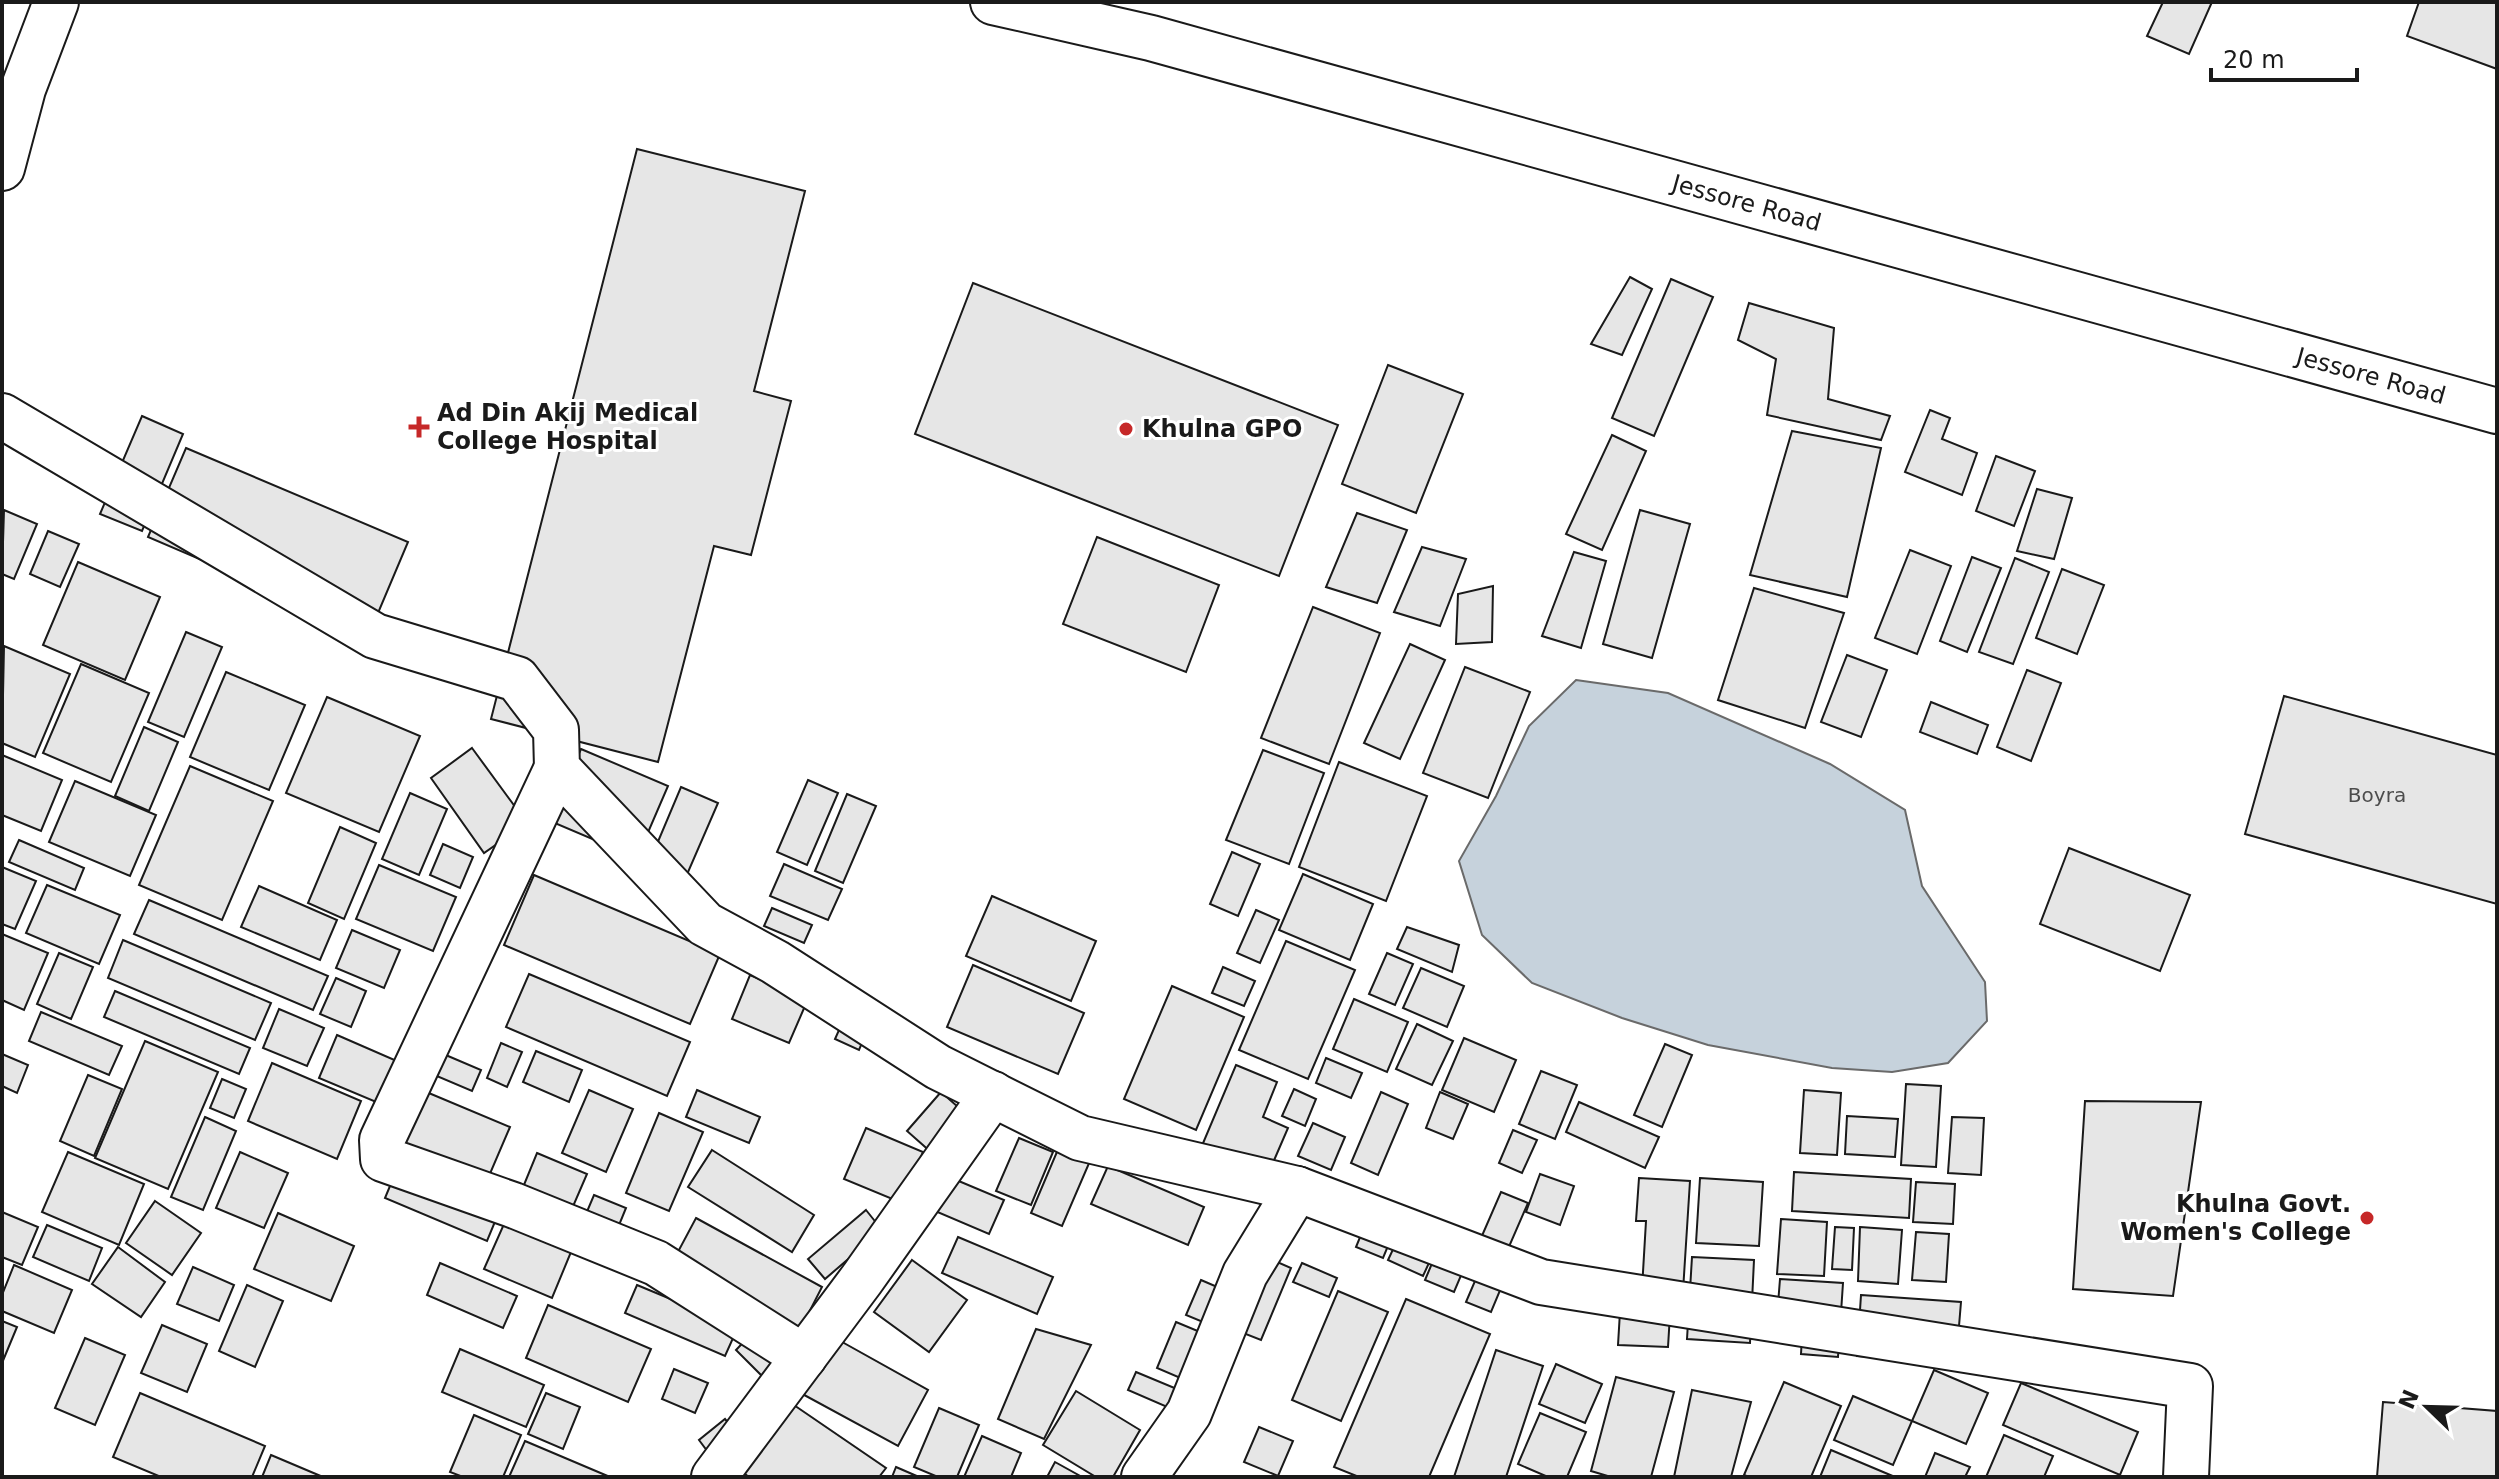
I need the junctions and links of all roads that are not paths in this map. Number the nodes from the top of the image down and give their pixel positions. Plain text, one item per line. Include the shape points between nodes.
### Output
1 (56, 2) edge
2 (993, 2) edge
3 (2, 168) edge
4 (2497, 411) edge
5 (2, 416) edge
6 (557, 768) junction
7 (993, 1094) junction
8 (1297, 1189) junction
9 (804, 1357) junction
10 (714, 1477) edge
11 (1144, 1477) edge
12 (2186, 1477) edge

1 - 3 main road via 23,89
2 - 4 main road, Jessore Road via 1151,38
5 - 6 main road via 375,636 517,679 556,730
6 - 7 main road via 705,924 775,962 938,1067
6 - 9 main road via 382,1140 383,1159 656,1263
7 - 8 main road via 1080,1138
7 - 9 main road
8 - 11 main road via 1245,1274 1189,1413
8 - 12 main road via 1541,1282 2190,1386
9 - 10 main road

